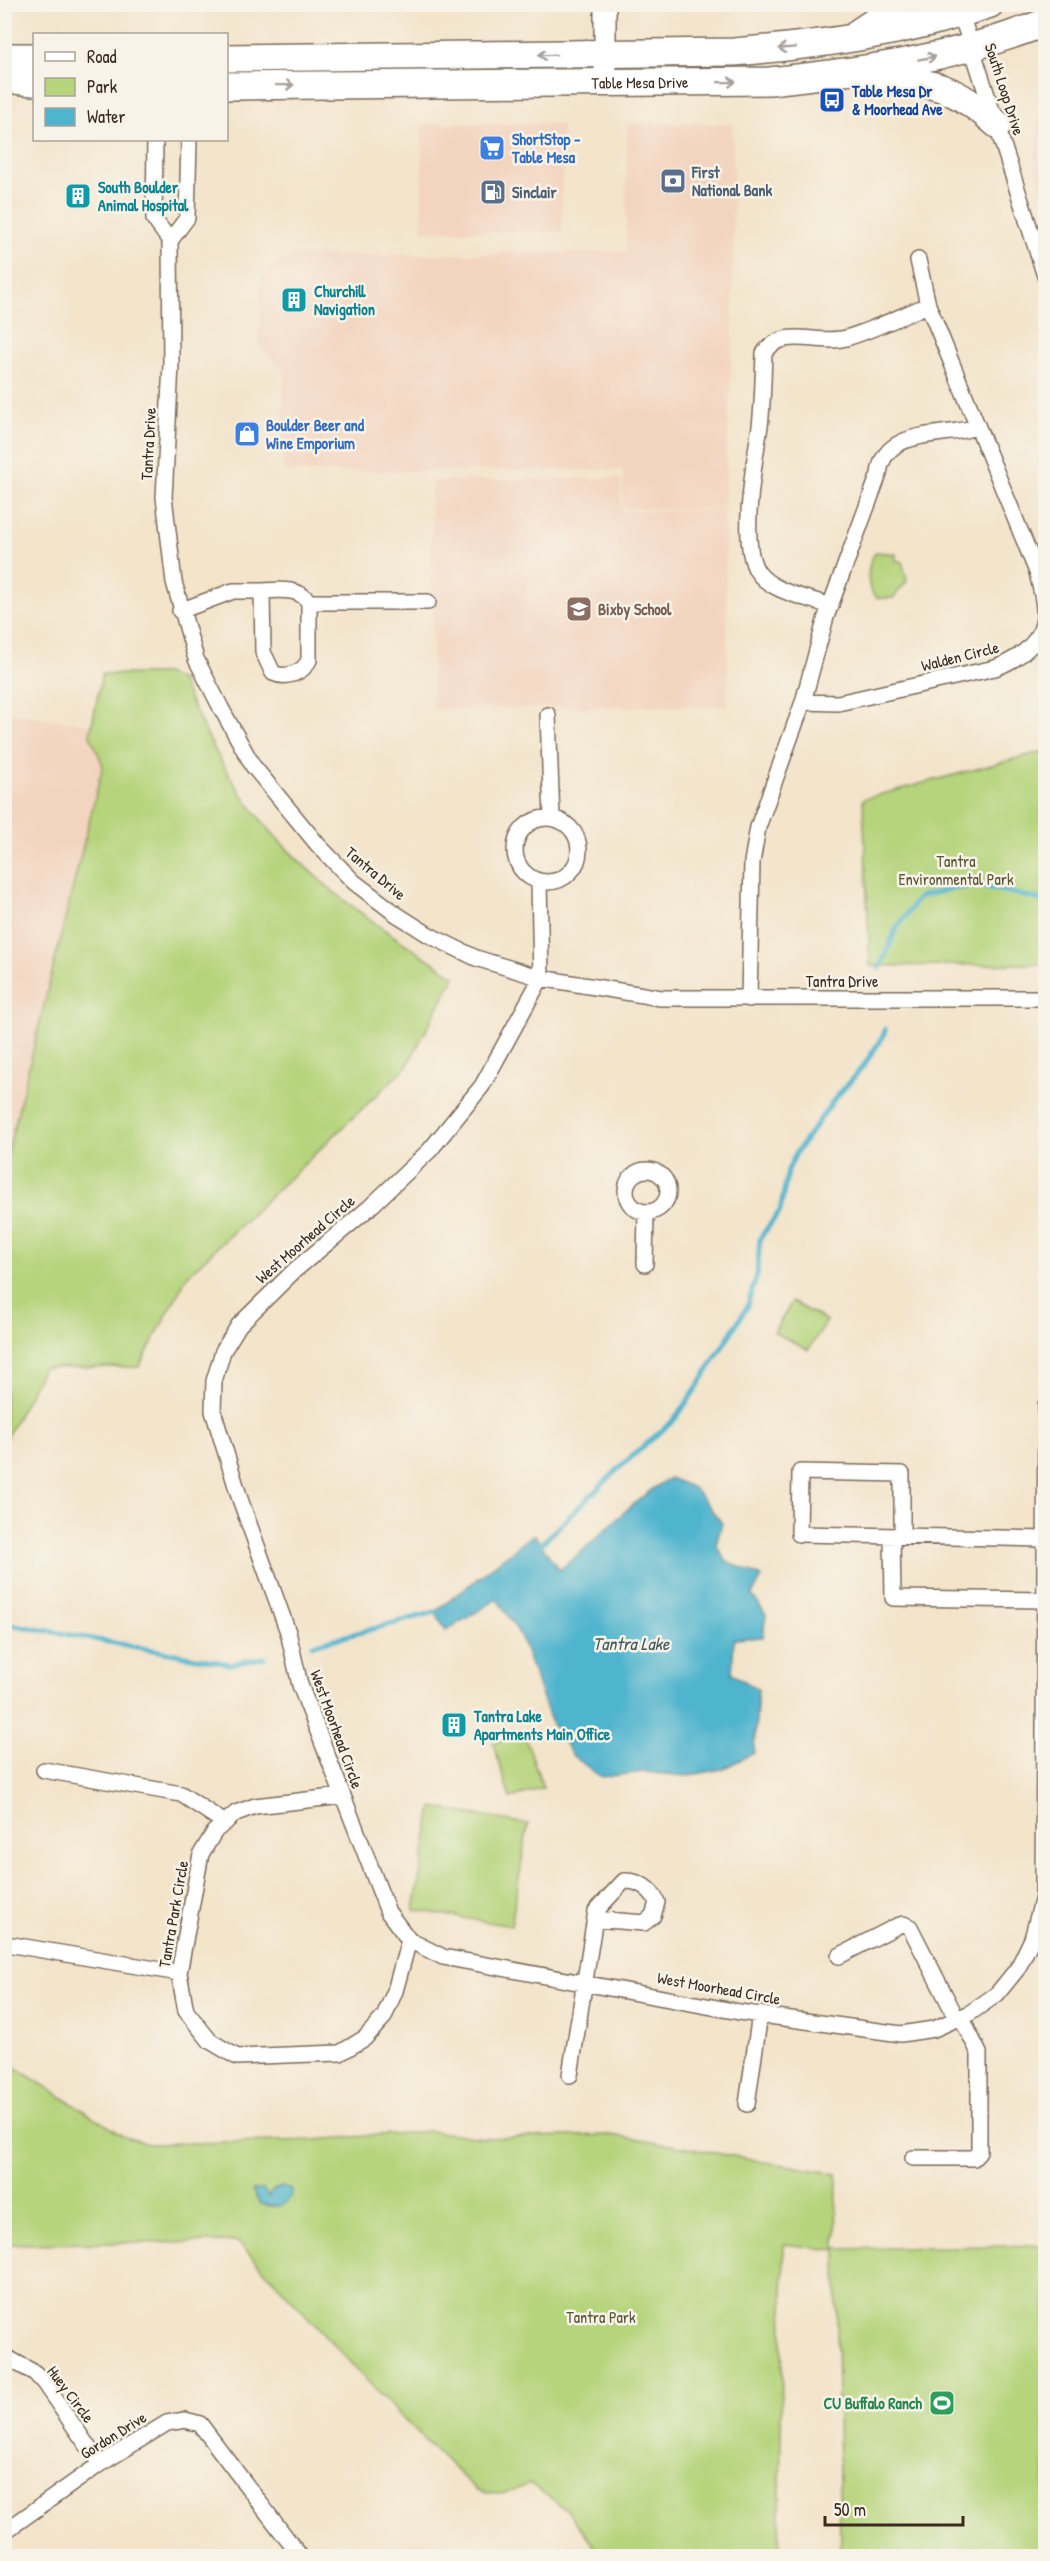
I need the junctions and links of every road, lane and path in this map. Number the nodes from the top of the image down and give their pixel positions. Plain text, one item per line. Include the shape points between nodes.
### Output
1 (605, 4) edge
2 (900, 4) edge
3 (990, 4) edge
4 (959, 9) edge
5 (1046, 22) edge
6 (845, 40) junction
7 (1046, 44) edge
8 (973, 48) junction
9 (606, 54) junction
10 (4, 57) edge
11 (33, 57) edge
12 (228, 58) edge
13 (849, 73) junction
14 (4, 79) edge
15 (33, 82) edge
16 (605, 82) junction
17 (228, 86) edge
18 (998, 125) junction
19 (155, 141) edge
20 (189, 141) edge
21 (170, 241) junction
22 (918, 260) dead end
23 (1046, 279) edge
24 (927, 305) junction
25 (977, 428) junction
26 (262, 591) junction
27 (309, 602) junction
28 (428, 602) dead end
29 (831, 606) junction
30 (180, 611) junction
31 (803, 702) junction
32 (548, 715) dead end
33 (552, 818) junction
34 (539, 881) junction
35 (541, 978) junction
36 (1046, 998) edge
37 (749, 999) junction
38 (646, 1212) dead end
39 (645, 1264) dead end
40 (1046, 1404) edge
41 (897, 1536) junction
42 (1045, 1539) edge
43 (1044, 1600) edge
44 (44, 1770) dead end
45 (342, 1796) junction
46 (225, 1823) junction
47 (595, 1919) dead end
48 (409, 1940) junction
49 (13, 1945) dead end
50 (839, 1956) dead end
51 (179, 1973) junction
52 (583, 1983) junction
53 (760, 2014) junction
54 (959, 2018) junction
55 (570, 2075) dead end
56 (747, 2104) dead end
57 (914, 2158) dead end
58 (4, 2356) edge
59 (100, 2464) junction
60 (4, 2532) edge
61 (300, 2556) edge

1 - 9 street
2 - 6 highway
3 - 4 highway, Table Mesa Drive
4 - 6 highway, Table Mesa Drive
4 - 8 street, South Loop Drive
5 - 8 highway, Table Mesa Drive
6 -> 9 highway, Table Mesa Drive via 734,52
7 - 8 highway
13 -> 8 highway, Table Mesa Drive
8 - 18 street, South Loop Drive
9 -> 12 highway, Table Mesa Drive
9 - 16 street
10 - 11 highway
16 -> 13 highway, Table Mesa Drive via 770,81
13 - 18 highway via 945,88 975,104
14 - 15 highway
17 -> 16 highway, Table Mesa Drive
18 - 23 street, South Loop Drive
19 - 21 street via 154,219
20 - 21 street via 188,218
21 - 30 street, Tantra Drive via 171,365 164,497
22 - 24 street, Walden Circle
24 - 25 street, Walden Circle
24 - 29 street via 844,338 782,338 771,343 764,353 760,425 750,479 751,551 757,572 774,586
25 - 29 street via 902,440 886,451
25 - 31 street, Walden Circle via 1036,572 1043,624 1016,660 995,668 838,703
26 - 27 street via 288,590
26 - 27 street via 262,652 275,675 292,675 308,663
26 - 30 street via 233,591
27 - 28 street
29 - 31 street
30 - 35 street, Tantra Drive via 196,658 253,766 354,882 429,935 476,958
31 - 37 street via 763,810 754,850
32 - 33 street
33 - 34 street via 533,821 516,840 519,866
33 - 34 street via 575,834 578,856 567,874 554,881
34 - 35 street
35 - 37 street, Tantra Drive via 661,998
35 - 45 street, West Moorhead Circle via 482,1086 452,1126 369,1208 295,1270 239,1325 223,1351 214,1381 213,1411 288,1632 300,1685
36 - 37 street, Tantra Drive
38 - 39 street
40 - 42 street, West Moorhead Circle
41 - 41 street via 799,1534 800,1472 902,1474
41 - 42 street
41 - 43 street via 893,1598
42 - 43 street, West Moorhead Circle
43 - 54 street, West Moorhead Circle via 1043,1897 1032,1939 1018,1968 997,1994
44 - 46 street via 181,1794
45 - 46 street, Tantra Park Circle via 255,1806
45 - 48 street, West Moorhead Circle via 388,1912
46 - 51 street, Tantra Park Circle via 215,1830 201,1854
47 - 52 street
48 - 51 street, Tantra Park Circle via 384,2017 365,2038 340,2053 237,2057 230,2054 210,2041 191,2020
48 - 52 street, West Moorhead Circle via 443,1957
49 - 51 street
50 - 54 street via 897,1926 910,1927
52 - 53 street, West Moorhead Circle
52 - 55 street
53 - 54 street, West Moorhead Circle via 901,2034 934,2029
53 - 56 street
54 - 57 street via 979,2053 979,2151 974,2158
58 - 59 street, Huey Circle via 35,2373 44,2383
59 - 60 street, Gordon Drive
59 - 61 street, Gordon Drive via 167,2423 185,2420 200,2424

